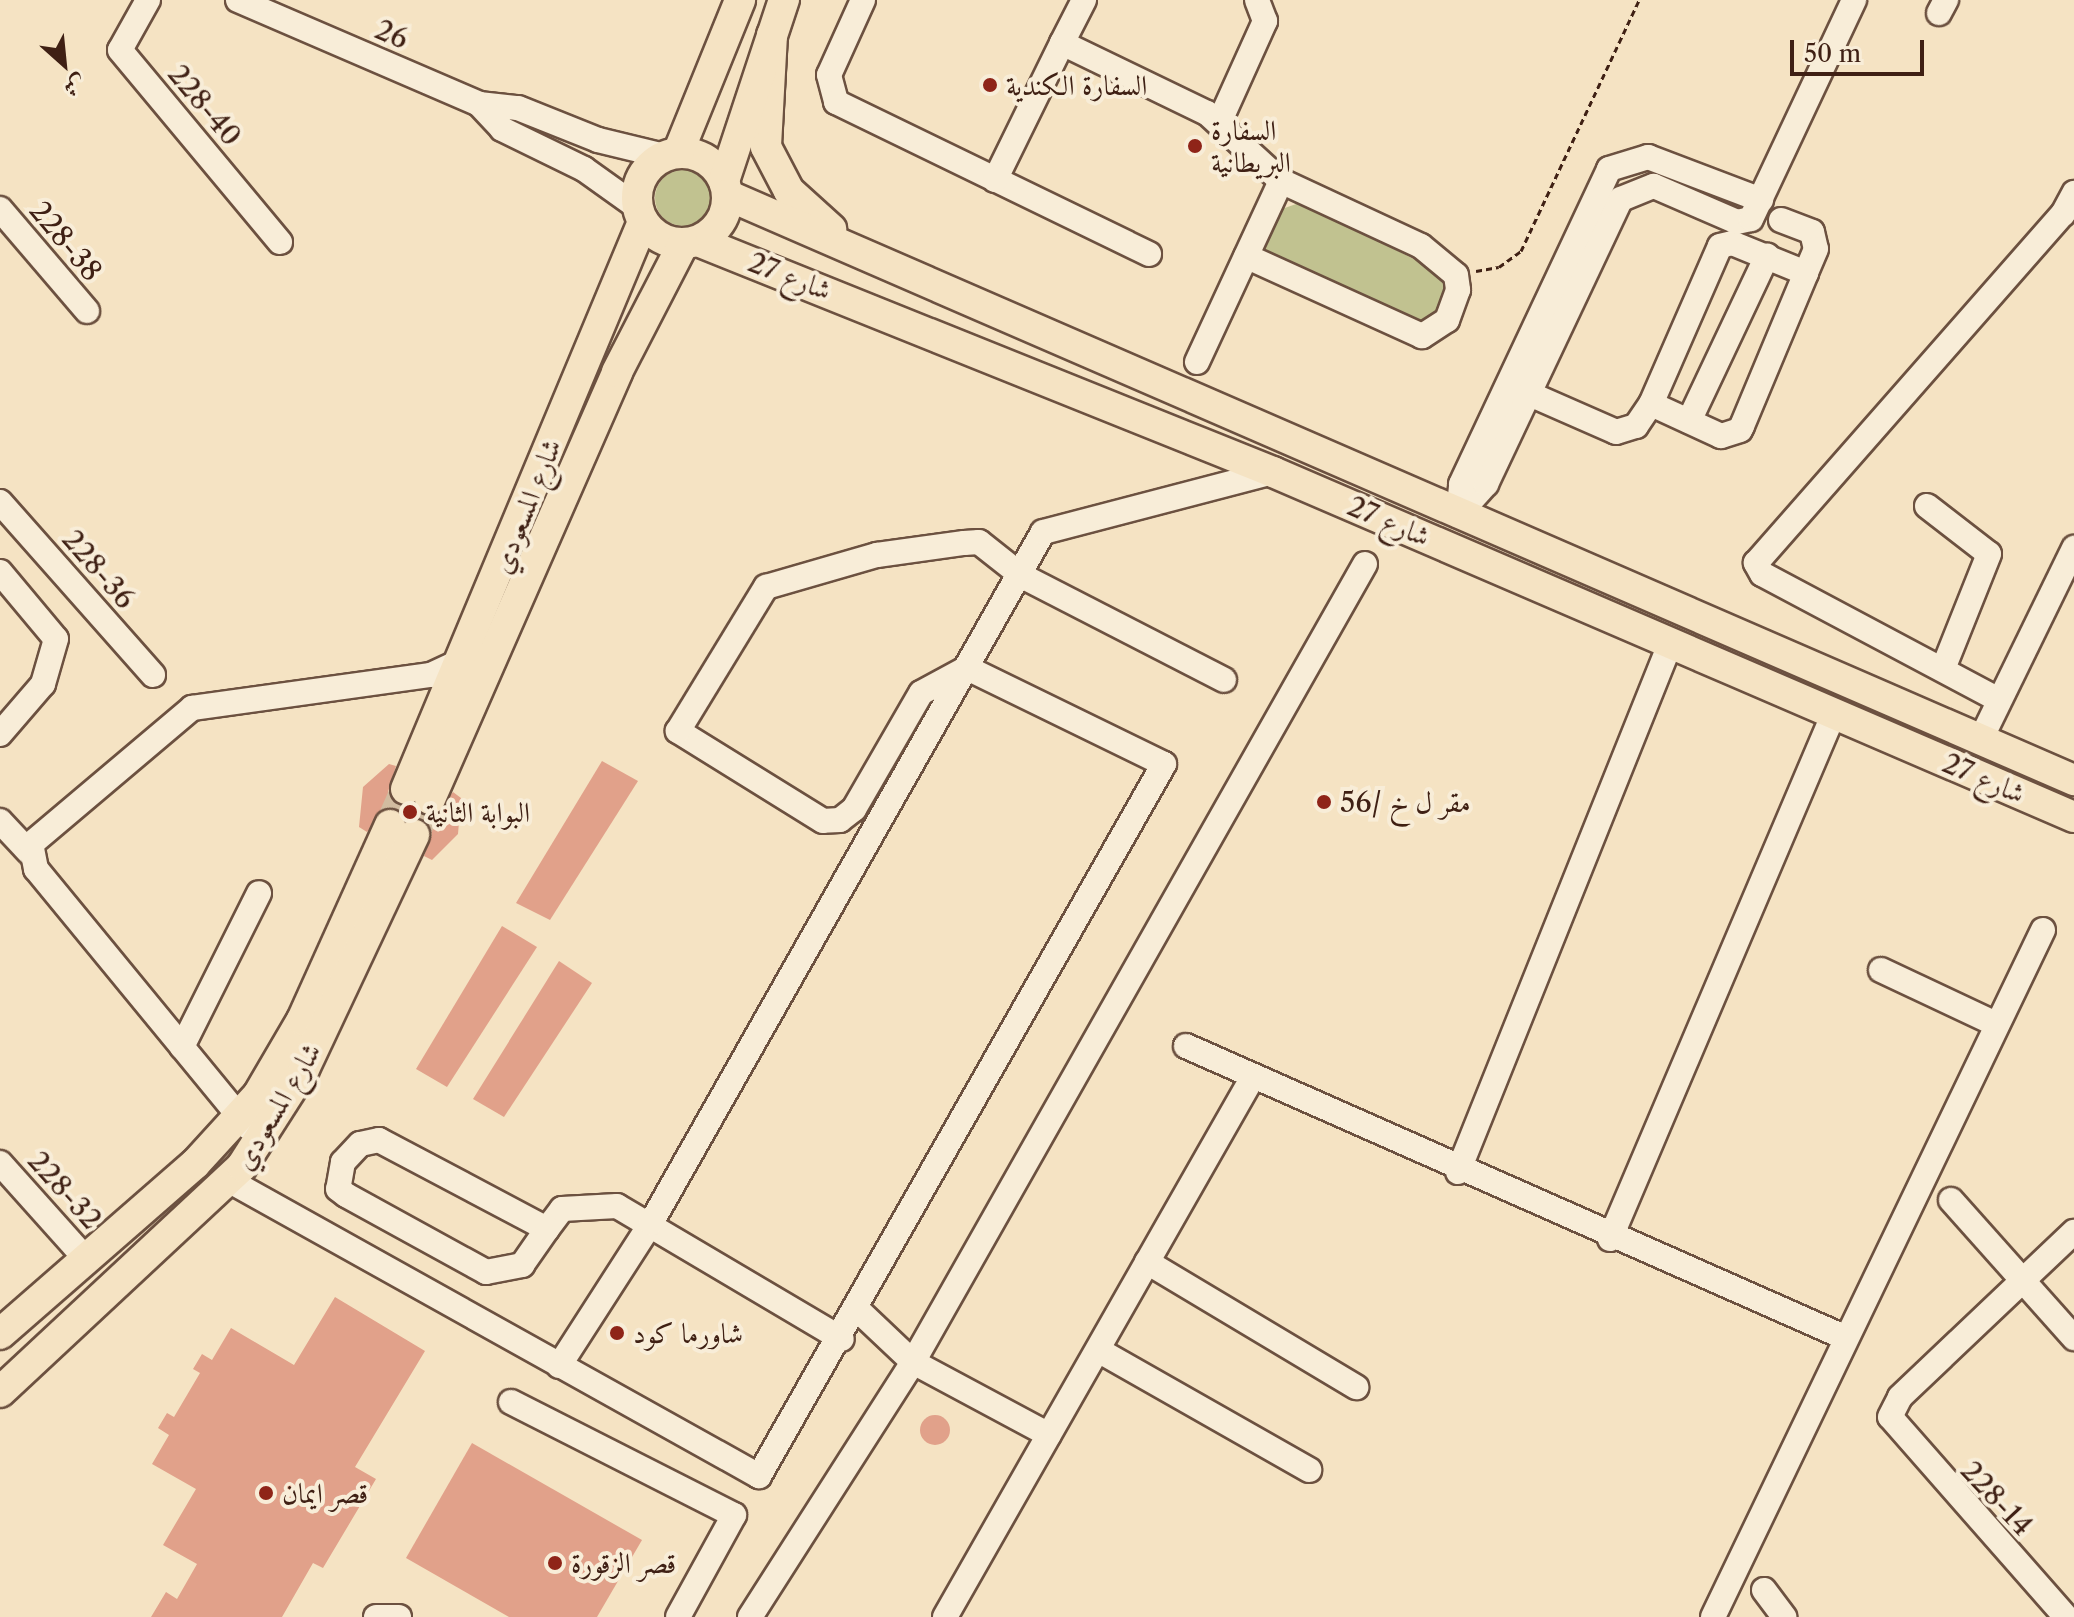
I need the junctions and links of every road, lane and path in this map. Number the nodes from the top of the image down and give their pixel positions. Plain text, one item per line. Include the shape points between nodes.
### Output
1 (148, 0) edge
2 (740, 0) edge
3 (784, 0) edge
4 (863, 0) edge
5 (1084, 0) edge
6 (1257, 0) edge
7 (1639, 0) edge
8 (1854, 0) edge
9 (242, 1) edge
10 (289, 11) edge
11 (772, 35) junction
12 (1062, 43) junction
13 (479, 104) junction
14 (1219, 123) junction
15 (671, 154) junction
16 (995, 180) junction
17 (1281, 181) junction
18 (726, 188) junction
19 (2074, 193) edge
20 (0, 209) edge
21 (640, 215) junction
22 (1781, 220) dead end
23 (280, 242) dead end
24 (690, 242) junction
25 (1149, 254) dead end
26 (1246, 256) junction
27 (1767, 256) junction
28 (870, 261) junction
29 (1806, 273) junction
30 (1456, 275) junction
31 (87, 311) dead end
32 (1197, 362) dead end
33 (1517, 389) junction
34 (1651, 404) junction
35 (1689, 421) junction
36 (1273, 472) junction
37 (0, 502) edge
38 (1927, 506) dead end
39 (1458, 515) junction
40 (1447, 545) junction
41 (2074, 548) edge
42 (1365, 564) dead end
43 (0, 572) edge
44 (1599, 575) junction
45 (1022, 576) junction
46 (1588, 604) junction
47 (1670, 644) junction
48 (463, 660) junction
49 (967, 668) junction
50 (1943, 669) junction
51 (153, 675) dead end
52 (1224, 680) dead end
53 (274, 695) junction
54 (1999, 700) junction
55 (442, 709) junction
56 (1834, 713) junction
57 (0, 734) edge
58 (1980, 741) junction
59 (2074, 780) edge
60 (2074, 817) edge
61 (0, 821) edge
62 (29, 852) junction
63 (259, 893) dead end
64 (2043, 930) dead end
65 (1881, 970) dead end
66 (1996, 1024) junction
67 (1186, 1046) dead end
68 (182, 1047) junction
69 (1251, 1080) junction
70 (240, 1118) junction
71 (261, 1140) junction
72 (0, 1163) edge
73 (1458, 1172) junction
74 (230, 1181) junction
75 (1951, 1200) dead end
76 (651, 1223) junction
77 (547, 1229) junction
78 (2074, 1232) edge
79 (1610, 1239) junction
80 (85, 1258) junction
81 (1147, 1262) junction
82 (2024, 1281) junction
83 (859, 1311) junction
84 (0, 1334) edge
85 (1844, 1337) junction
86 (2074, 1338) edge
87 (842, 1339) junction
88 (1098, 1350) junction
89 (913, 1362) junction
90 (559, 1366) junction
91 (1356, 1387) dead end
92 (0, 1392) edge
93 (511, 1402) dead end
94 (1049, 1435) junction
95 (1309, 1470) dead end
96 (1764, 1590) dead end
97 (376, 1617) edge
98 (399, 1617) edge
99 (678, 1617) edge
100 (750, 1617) edge
101 (945, 1617) edge
102 (1713, 1617) edge
103 (1784, 1617) edge
104 (2066, 1617) edge

1 - 23 street, 228-40 via 120,50
2 - 15 main road
3 - 11 main road
4 - 16 street via 829,75 836,102
5 - 12 street
6 - 14 street via 1265,21
7 - 30 path via 1521,251 1499,267
8 - 33 street via 1761,200 1648,157 1616,163
9 - 10 street, 26
10 - 13 street, 26
11 - 18 main road
11 - 28 main road via 763,123 771,158 800,204
12 - 14 street
12 - 16 street
13 - 15 street via 518,108 598,140
13 - 21 street via 502,129 584,169
14 - 17 street
15 - 18 main road via 706,159
15 - 21 main road via 641,177
16 - 25 street
17 - 26 street
17 - 30 street via 1421,246
18 - 24 main road via 720,223
18 - 28 main road, شارع 27
19 - 50 street via 2063,214 1756,563 1762,574
20 - 31 street, 228-38
21 - 24 main road
21 - 48 main road, شارع المسعودي
22 - 29 street via 1814,236
24 - 36 main road, شارع 27
24 - 55 main road, شارع المسعودي via 617,372 418,794
26 - 30 street via 1422,336 1455,305
26 - 32 street
27 - 29 street
27 - 34 street via 1732,243 1718,250
27 - 35 street
28 - 39 main road, شارع 27
29 - 35 street via 1740,430 1725,437
33 - 34 street via 1616,432 1636,426
33 - 39 street via 1461,484
34 - 35 street
36 - 40 main road, شارع 27
36 - 45 street via 1043,532
37 - 51 street, 228-36
38 - 50 street via 1989,554
39 - 40 main road
39 - 44 main road, شارع 27
40 - 46 main road, شارع 27
41 - 54 street
42 - 89 street
43 - 57 street via 56,639 43,684
44 - 46 main road
44 - 58 main road, شارع 27
45 - 49 street
45 - 49 street via 979,542 796,574 766,587 678,731 823,821 840,820 854,809 921,693
45 - 52 street
46 - 47 main road, شارع 27
47 - 56 main road, شارع 27
47 - 73 street
48 - 53 street via 431,675
48 - 55 main road, شارع المسعودي
49 - 76 street
49 - 83 street via 1164,764
50 - 54 street
53 - 55 street via 411,691
53 - 62 street via 178,715 35,835
54 - 58 street
56 - 60 main road, شارع 27
56 - 79 street
58 - 59 main road, شارع 27
61 - 62 street
62 - 68 street
63 - 68 street
64 - 66 street
65 - 66 street
66 - 85 street
67 - 69 street
68 - 70 street
69 - 73 street
69 - 81 street
70 - 71 street
70 - 71 main road, شارع المسعودي via 296,1033 402,830 304,1069
70 - 80 main road, شارع المسعودي
71 - 74 main road, شارع المسعودي
72 - 80 street, 228-32
73 - 79 street
74 - 90 street
74 - 92 main road, شارع المسعودي
75 - 82 street
76 - 77 street via 589,1203 562,1209
76 - 87 street
76 - 90 street
77 - 77 street via 522,1265 486,1272 338,1189 343,1162 360,1144 379,1140
78 - 82 street
79 - 85 street
80 - 84 main road, شارع المسعودي
81 - 88 street
81 - 91 street
82 - 86 street
82 - 104 street, 228-14 via 1900,1397 1890,1417
83 - 87 street
83 - 89 street
85 - 102 street
87 - 90 street via 759,1476
88 - 94 street
88 - 95 street
89 - 94 street
89 - 100 street
93 - 99 street via 734,1515
94 - 101 street
96 - 103 street
97 - 98 street

